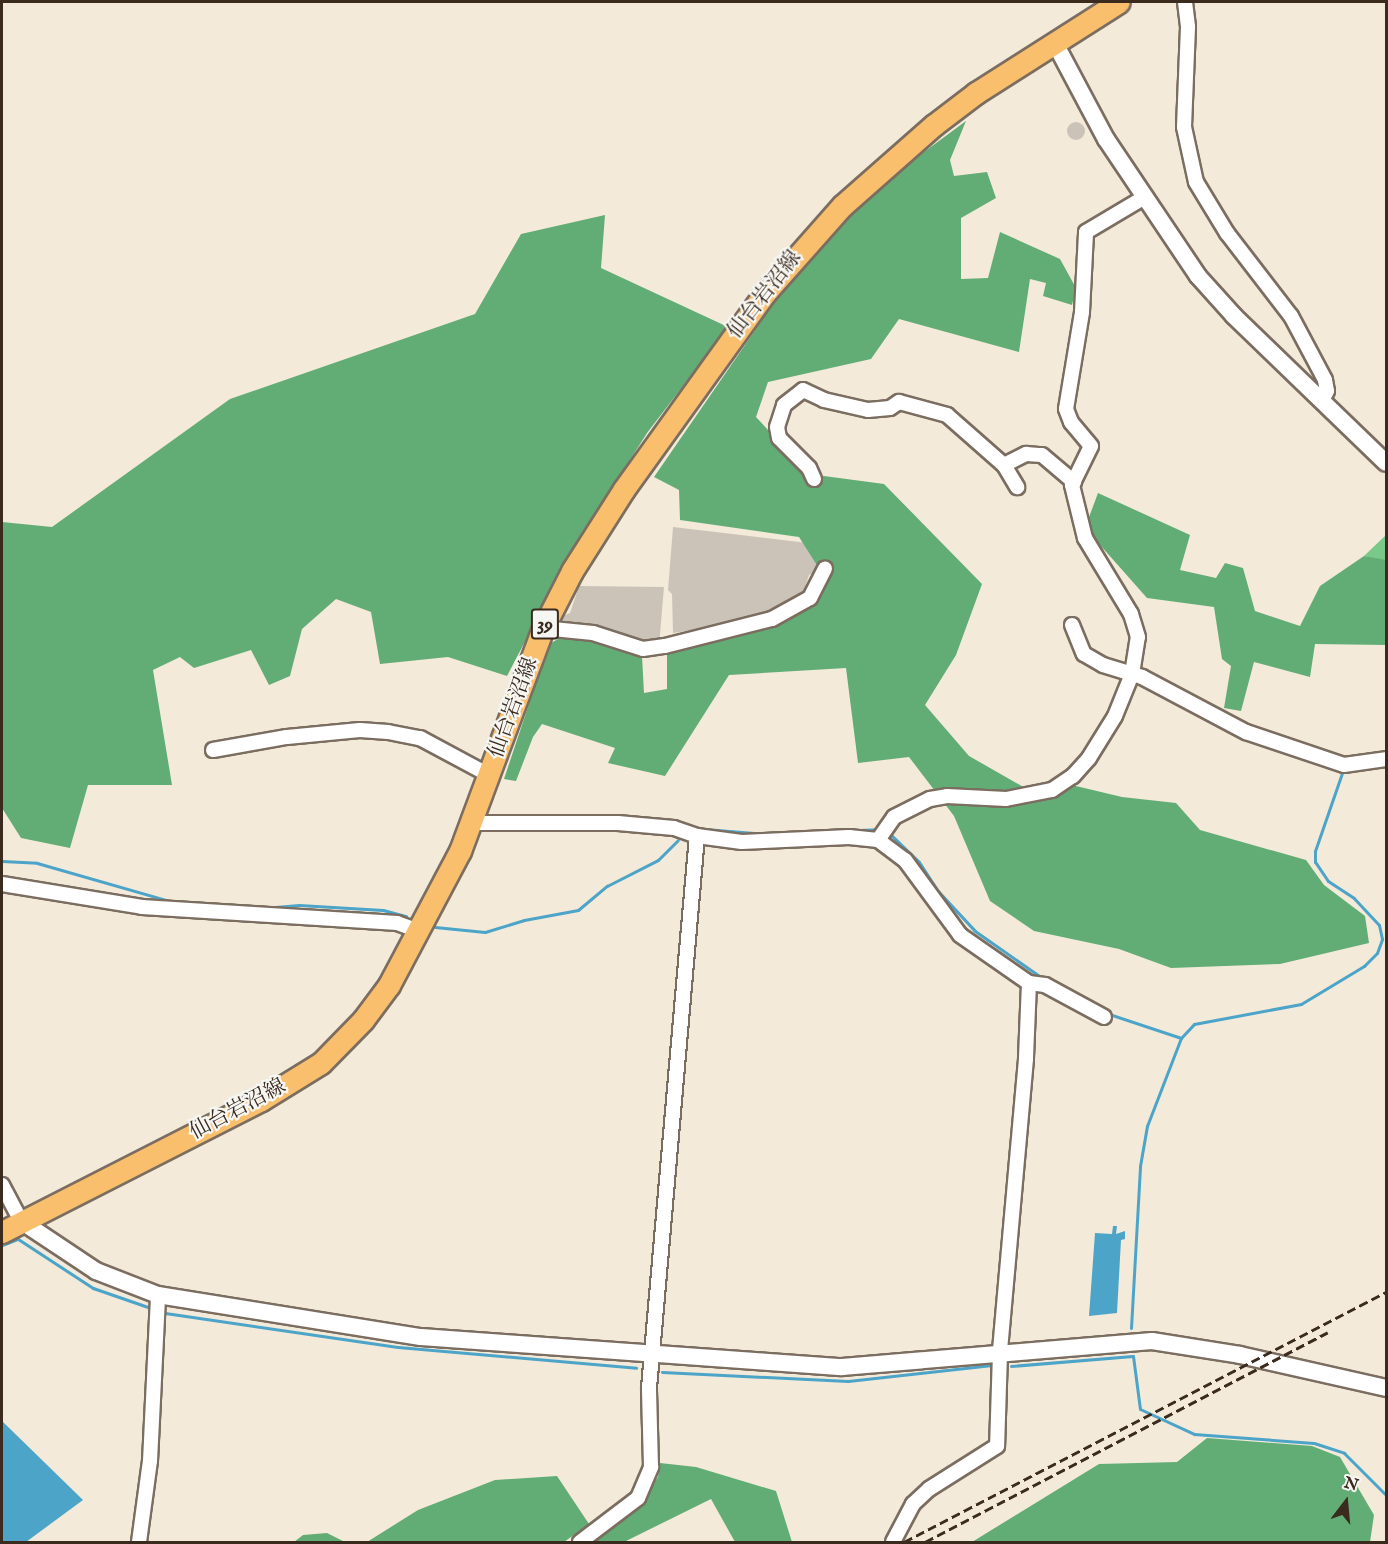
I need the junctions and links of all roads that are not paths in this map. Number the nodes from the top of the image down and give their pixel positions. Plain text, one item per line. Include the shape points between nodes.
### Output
1 (1119, 2) edge
2 (1185, 2) edge
3 (1056, 45) junction
4 (1143, 198) junction
5 (1322, 400) junction
6 (1386, 463) edge
7 (1004, 465) junction
8 (814, 479) dead end
9 (1074, 482) junction
10 (1017, 487) dead end
11 (825, 569) dead end
12 (1072, 626) dead end
13 (543, 627) junction
14 (1132, 674) junction
15 (213, 750) dead end
16 (1386, 759) edge
17 (489, 775) junction
18 (472, 823) junction
19 (881, 832) junction
20 (698, 836) junction
21 (2, 884) edge
22 (419, 931) junction
23 (1029, 982) junction
24 (1104, 1017) dead end
25 (2, 1185) edge
26 (21, 1221) junction
27 (2, 1232) edge
28 (158, 1295) junction
29 (1000, 1353) junction
30 (652, 1356) junction
31 (1386, 1388) edge
32 (139, 1542) edge
33 (580, 1542) edge
34 (893, 1542) edge

1 - 3 main road, 仙台岩沼線 / 39
2 - 5 street via 1188,33 1184,127 1196,182 1227,233 1291,316 1325,380 1327,391
3 - 4 street
3 - 13 main road, 仙台岩沼線 / 39 via 976,93 934,124 842,206 789,262 624,489 572,571
4 - 5 street via 1198,276
4 - 9 street via 1086,232 1085,283 1066,409 1091,449
5 - 6 street
7 - 8 street via 947,415 899,402 890,408 868,410 824,400 803,390 784,405 777,427 779,438 809,468
7 - 9 street via 1026,454 1042,455
7 - 10 street
9 - 14 street via 1085,538 1131,614 1138,637
11 - 13 street via 810,598 772,619 654,649 593,633
12 - 14 street via 1084,654
13 - 17 main road, 仙台岩沼線 / 39
14 - 16 street via 1246,732 1331,762 1344,765
14 - 19 street via 1115,716 1089,758 1052,790 1006,799 930,799
15 - 17 street via 287,737 360,730 388,732 420,738
17 - 18 main road, 仙台岩沼線 / 39
18 - 20 street via 618,823 674,828
18 - 22 main road, 仙台岩沼線 / 39
19 - 20 street via 751,843
19 - 23 street via 960,934
20 - 30 street
21 - 22 street via 153,908 397,923
22 - 26 main road, 仙台岩沼線 / 39 via 389,985 363,1020 321,1062 261,1100
23 - 24 street via 1045,985
23 - 29 street via 1026,1059
25 - 26 street
26 - 27 main road, 仙台岩沼線 / 39
26 - 28 street via 96,1271
28 - 30 street via 421,1336
28 - 32 street via 150,1461
29 - 30 street via 868,1367
29 - 31 street via 1117,1341 1174,1343
29 - 34 street via 998,1446 929,1489 913,1504
30 - 33 street via 651,1467 646,1488 639,1498

